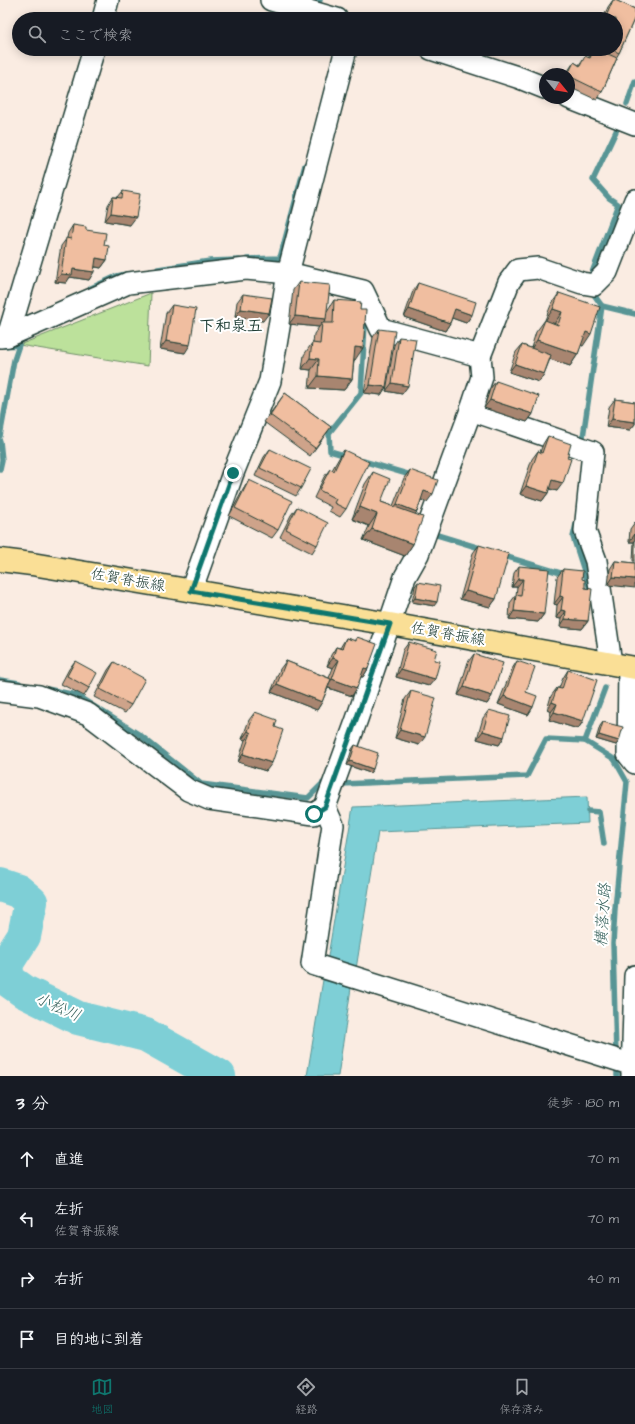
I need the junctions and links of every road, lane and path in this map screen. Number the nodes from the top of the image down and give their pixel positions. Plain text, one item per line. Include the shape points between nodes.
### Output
1 (108, 0) edge
2 (272, 0) edge
3 (105, 12) edge
4 (313, 12) edge
5 (92, 56) edge
6 (344, 56) edge
7 (452, 56) edge
8 (539, 86) edge
9 (575, 100) edge
10 (634, 121) edge
11 (635, 200) edge
12 (288, 274) junction
13 (4, 337) edge
14 (480, 356) junction
15 (471, 410) junction
16 (0, 560) edge
17 (191, 591) junction
18 (390, 624) junction
19 (625, 666) edge
20 (0, 691) edge
21 (631, 759) edge
22 (325, 807) junction
23 (635, 976) edge
24 (632, 1070) edge

1 - 3 street
2 - 4 street
5 - 13 street
6 - 12 street
7 - 8 street
9 - 10 street
11 - 14 street via 607,272 594,285 538,268 518,270 509,282
12 - 13 street via 246,269 128,283
12 - 14 street via 363,291 381,329
12 - 17 street via 270,381 233,473
14 - 15 street via 482,376
15 - 18 street via 418,554 405,577
15 - 19 street via 584,449 584,531 596,561
16 - 17 main road, 佐賀脊振線
17 - 18 main road, 佐賀脊振線
18 - 19 main road, 佐賀脊振線
18 - 22 street
19 - 21 street
20 - 22 street via 39,696 88,714 188,790 209,799 314,814
22 - 24 street via 333,824 312,964 602,1055
23 - 24 street

